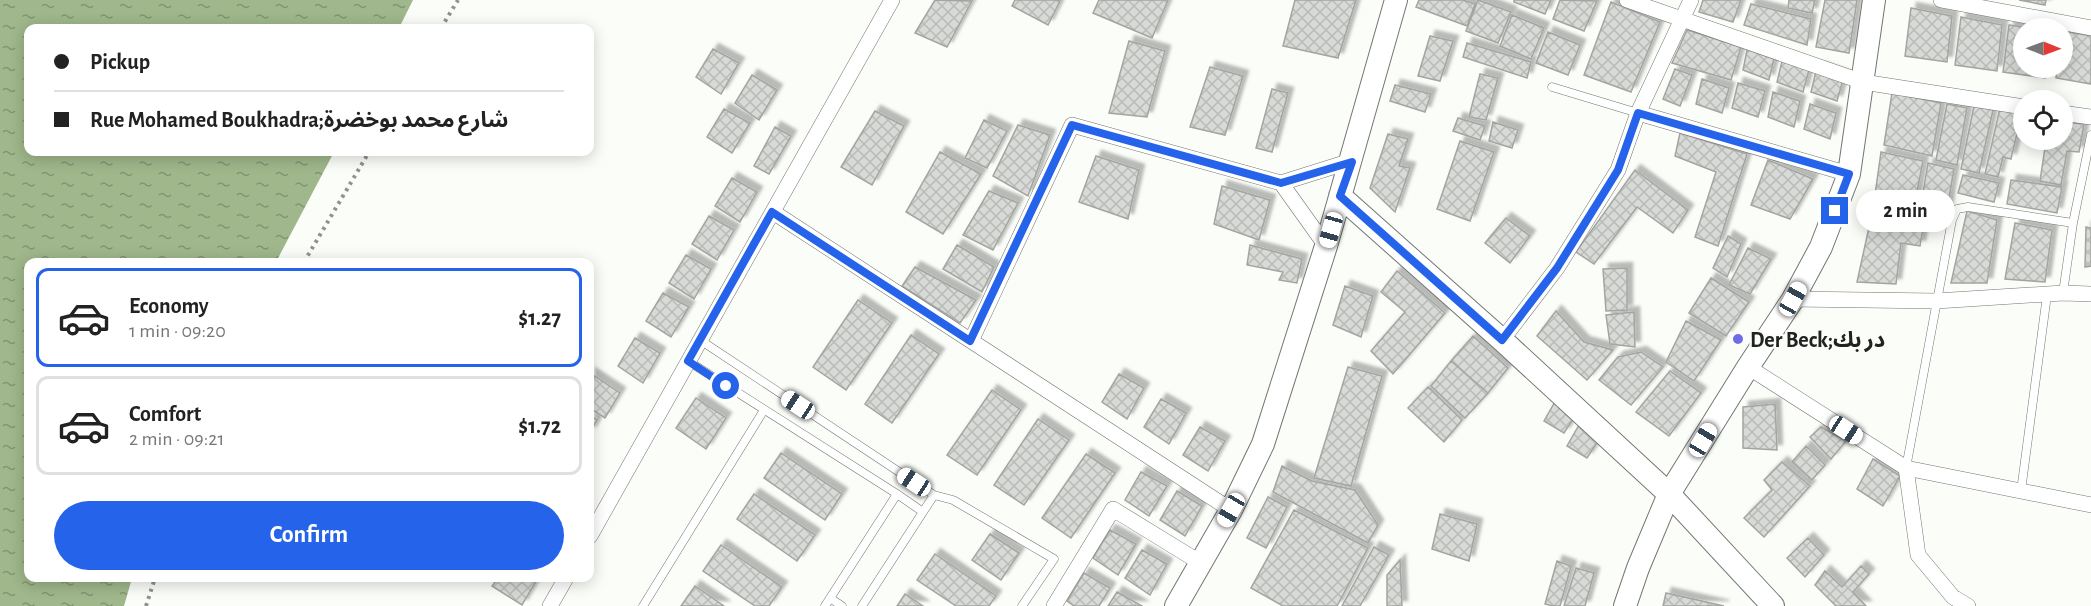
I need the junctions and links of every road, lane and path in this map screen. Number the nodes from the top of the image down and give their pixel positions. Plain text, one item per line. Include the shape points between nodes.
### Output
1 (458, 0) edge
2 (892, 0) edge
3 (1396, 0) edge
4 (1627, 0) edge
5 (1691, 0) edge
6 (1874, 0) edge
7 (1941, 0) edge
8 (1681, 20) junction
9 (443, 24) edge
10 (2091, 28) edge
11 (1863, 82) junction
12 (1552, 87) dead end
13 (2013, 105) edge
14 (1638, 113) junction
15 (2073, 115) edge
16 (2091, 117) edge
17 (2091, 135) edge
18 (367, 156) edge
19 (1352, 162) junction
20 (1849, 174) junction
21 (1281, 183) junction
22 (1340, 196) junction
23 (772, 212) junction
24 (2073, 223) junction
25 (1326, 246) junction
26 (306, 258) edge
27 (2062, 293) junction
28 (2091, 294) edge
29 (2047, 295) junction
30 (1793, 299) junction
31 (1935, 301) junction
32 (700, 340) junction
33 (1502, 340) junction
34 (970, 341) junction
35 (688, 361) junction
36 (1748, 367) junction
37 (764, 410) junction
38 (1905, 468) junction
39 (2021, 491) junction
40 (897, 494) junction
41 (1669, 494) junction
42 (934, 495) junction
43 (2091, 505) edge
44 (1231, 510) junction
45 (923, 512) junction
46 (594, 529) edge
47 (1201, 563) junction
48 (154, 582) edge
49 (564, 582) edge
50 (830, 598) junction
51 (146, 606) edge
52 (550, 606) edge
53 (643, 606) edge
54 (825, 606) edge
55 (842, 606) edge
56 (862, 606) edge
57 (1022, 606) edge
58 (1054, 606) edge
59 (1176, 606) edge
60 (1625, 606) edge
61 (1773, 606) edge
62 (1968, 606) edge

1 - 9 path
2 - 23 street
3 - 19 main road
4 - 8 street
5 - 8 street
6 - 11 main road
7 - 10 street
8 - 11 street
8 - 14 street
11 - 13 street
11 - 20 main road
12 - 14 lane
14 - 20 street
14 - 33 street via 1618,170 1557,268
15 - 16 street
17 - 24 lane
18 - 26 path
19 - 21 street
19 - 22 main road
20 - 30 main road via 1821,247
21 - 25 street
21 - 34 street via 1072,125
22 - 25 main road
22 - 33 main road
23 - 32 street
23 - 34 street
24 - 27 lane
24 - 31 lane via 1957,208
25 - 44 main road via 1263,444
27 - 28 street
27 - 29 street
29 - 31 street
29 - 39 lane
30 - 31 street
30 - 36 main road
31 - 38 lane
32 - 35 street
32 - 42 lane
33 - 41 main road
34 - 44 street
35 - 37 lane
35 - 46 street
36 - 38 street
36 - 41 main road
37 - 40 lane
37 - 53 lane
38 - 39 street
38 - 62 street via 1918,555 1953,597
39 - 43 street
40 - 45 lane
40 - 50 lane
41 - 60 main road
41 - 61 main road
42 - 45 lane
42 - 57 lane via 953,500 1054,559
44 - 47 main road
45 - 56 lane
47 - 58 street via 1113,509
47 - 59 main road
48 - 51 path
49 - 52 street
50 - 54 lane
50 - 55 lane

